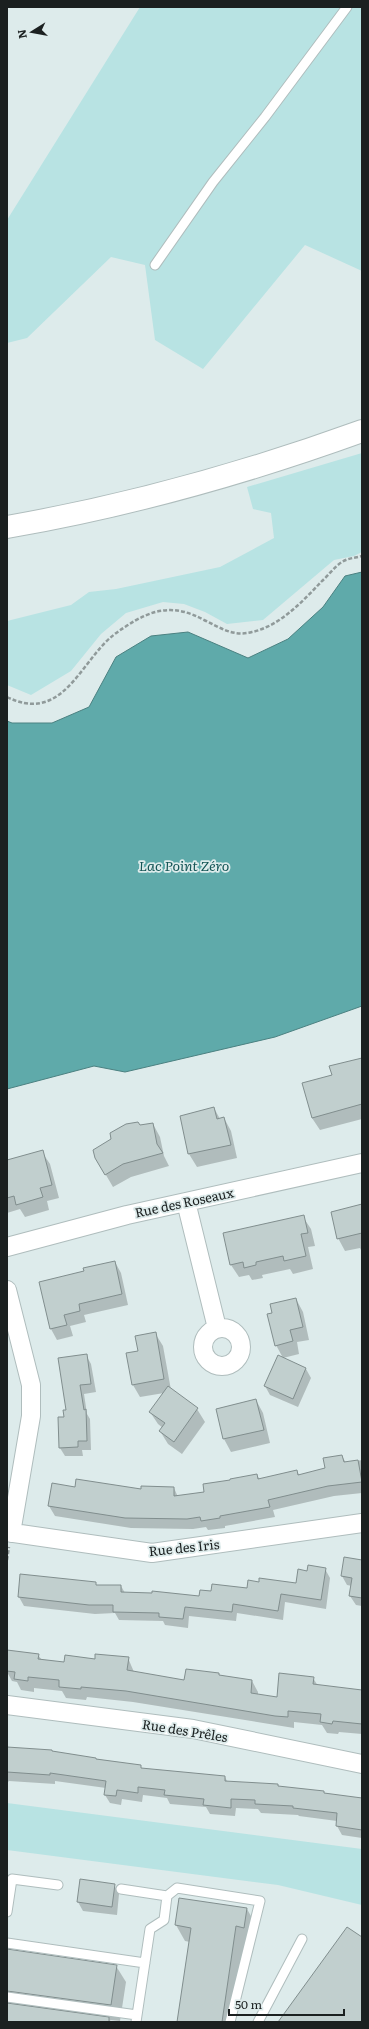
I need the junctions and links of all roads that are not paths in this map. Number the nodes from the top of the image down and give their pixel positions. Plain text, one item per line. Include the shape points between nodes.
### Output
1 (347, 7) edge
2 (155, 265) dead end
3 (362, 431) edge
4 (7, 527) edge
5 (362, 1163) edge
6 (186, 1202) junction
7 (7, 1247) edge
8 (7, 1290) edge
9 (217, 1328) dead end
10 (362, 1523) edge
11 (9, 1533) edge
12 (7, 1705) edge
13 (362, 1764) edge
14 (58, 1885) dead end
15 (121, 1889) dead end
16 (167, 1896) junction
17 (7, 1912) edge
18 (302, 1939) dead end
19 (7, 1942) edge
20 (145, 1962) junction
21 (7, 1997) edge
22 (136, 2018) edge
23 (230, 2022) edge
24 (258, 2022) edge

1 - 2 lane via 213,182
3 - 4 street via 189,487 99,509
5 - 6 street, Rue des Roseaux
6 - 7 street, Rue des Roseaux
6 - 9 street
8 - 11 street via 31,1385 31,1416
10 - 11 street, Rue des Iris via 152,1553
12 - 13 street, Rue des Prêles via 193,1729
14 - 17 lane via 12,1879
15 - 16 lane
16 - 20 lane via 164,1920 150,1929
16 - 23 lane via 177,1888 260,1901
18 - 24 lane
19 - 20 lane
20 - 22 lane
21 - 22 lane

